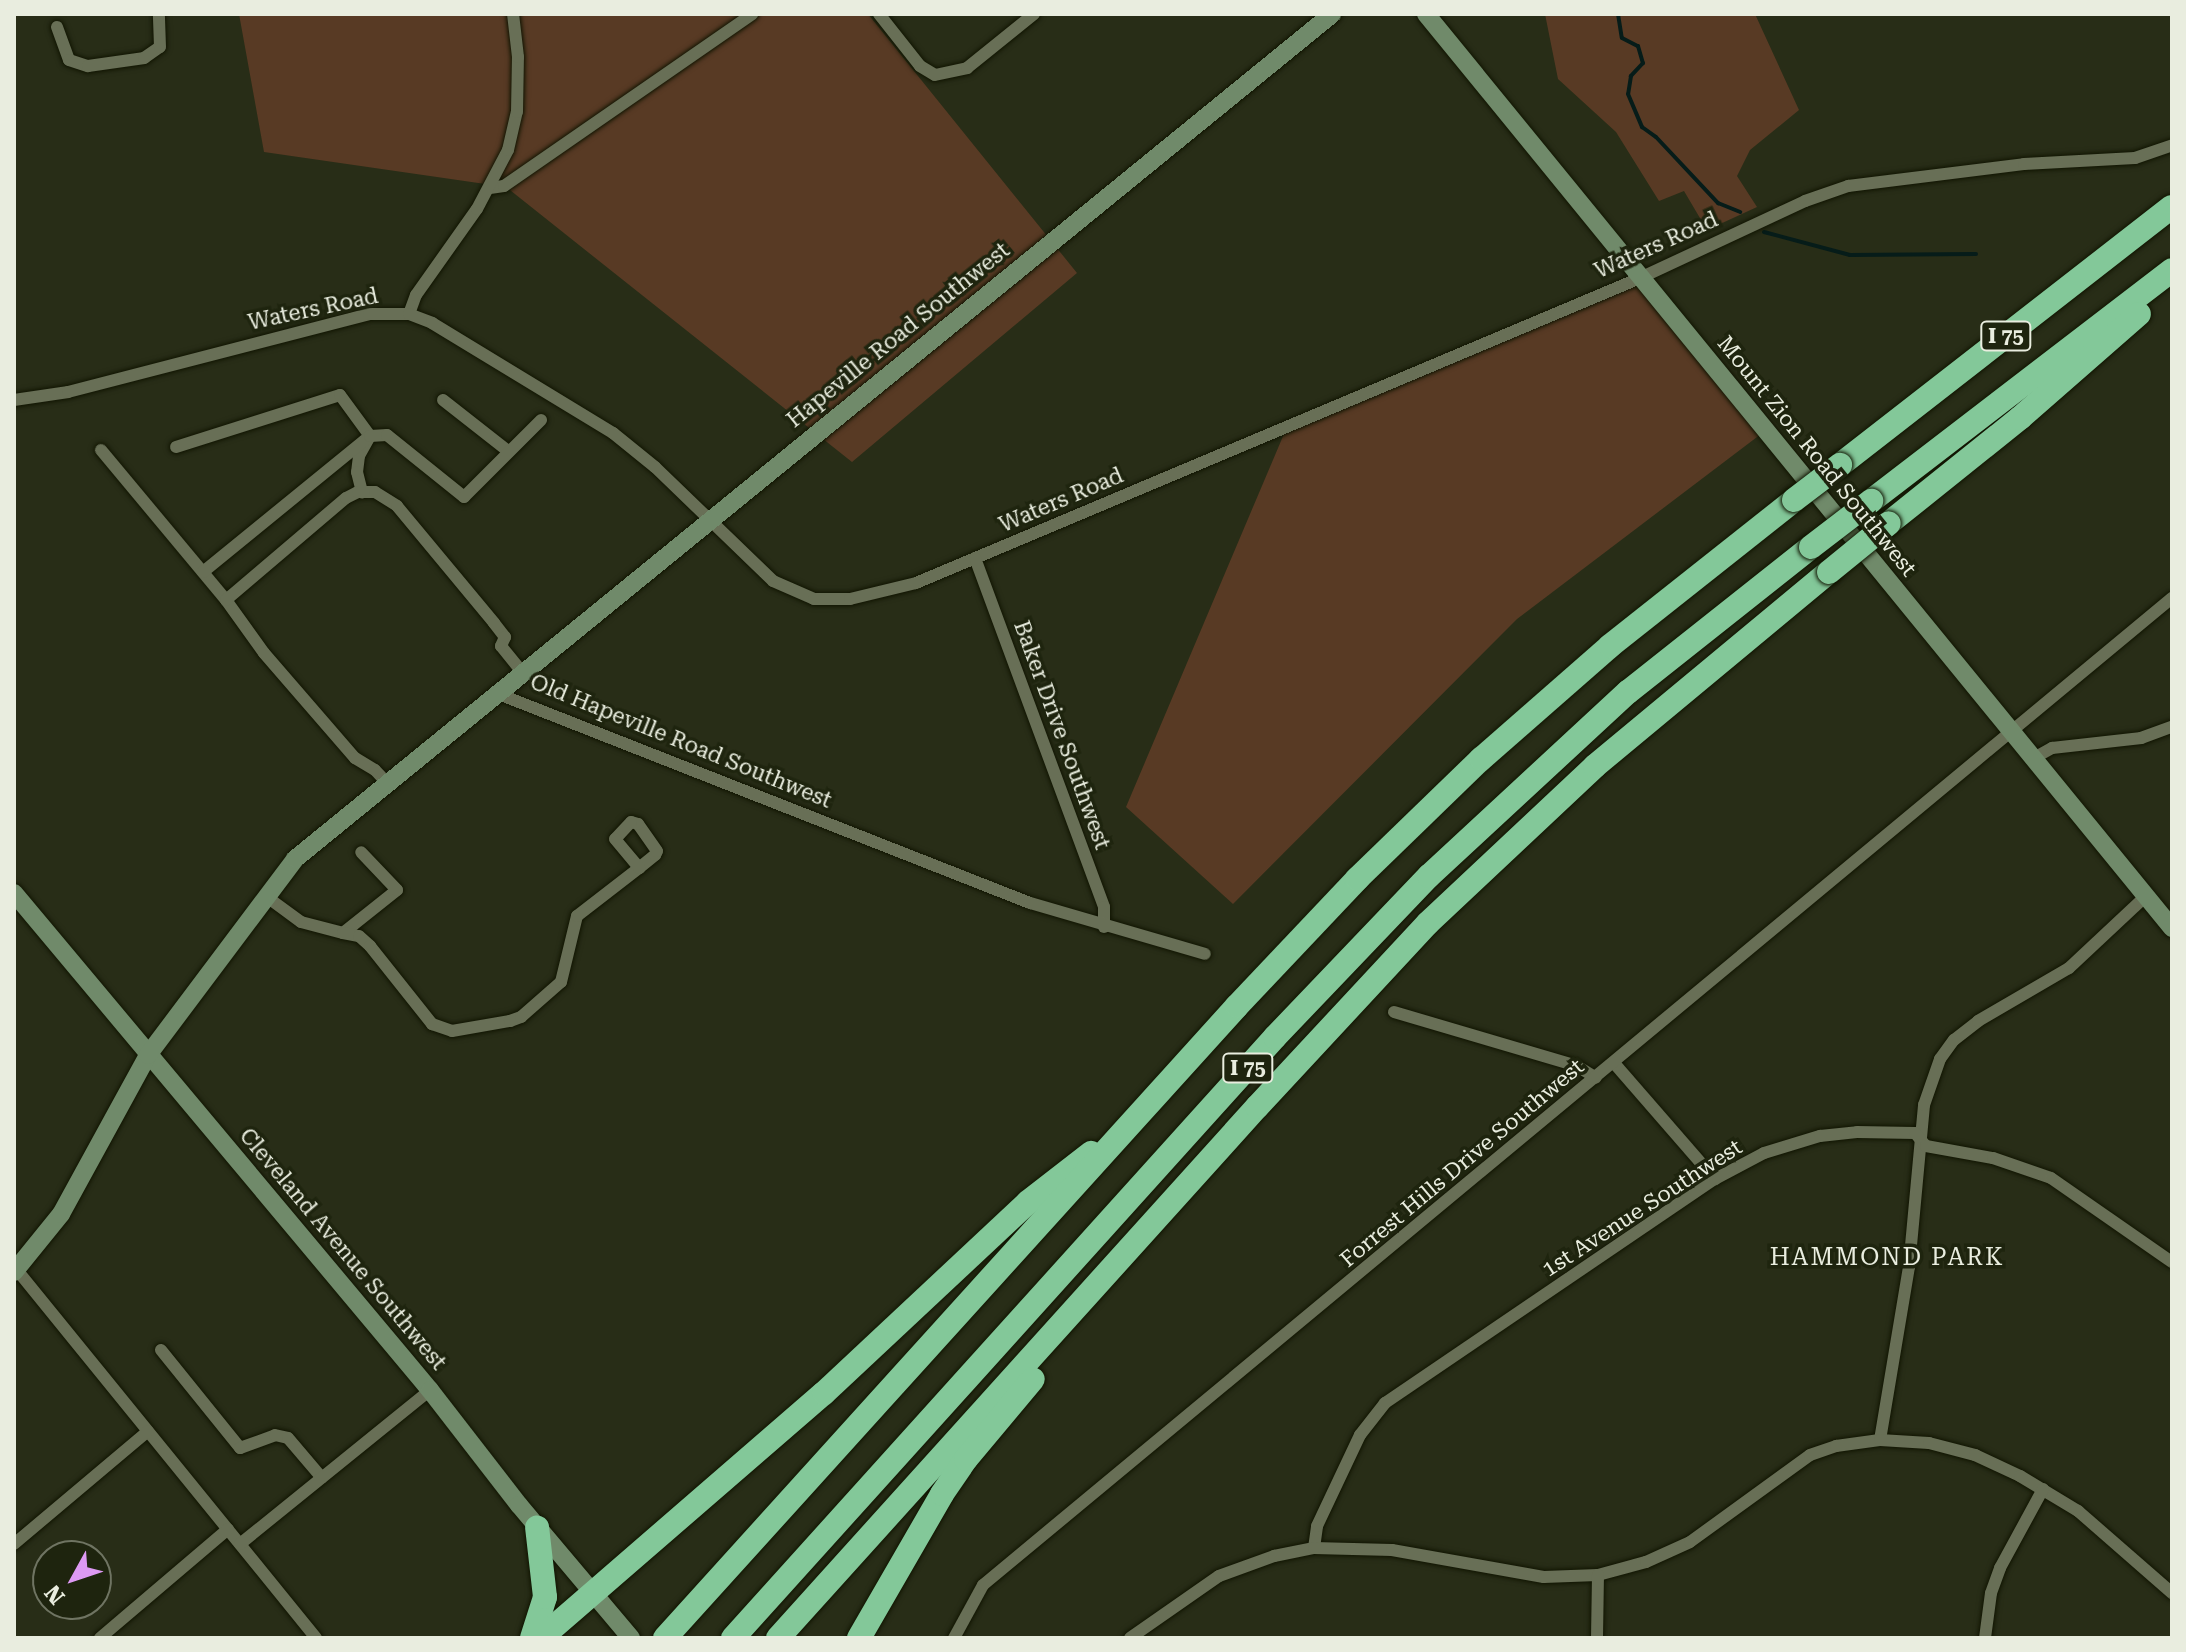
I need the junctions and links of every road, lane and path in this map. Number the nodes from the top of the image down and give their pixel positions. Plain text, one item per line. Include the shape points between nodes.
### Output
1 (159, 14) edge
2 (513, 14) edge
3 (752, 14) edge
4 (879, 14) edge
5 (1034, 14) edge
6 (1332, 14) edge
7 (1426, 14) edge
8 (57, 27) dead end
9 (2172, 145) edge
10 (490, 188) junction
11 (2172, 207) edge
12 (2172, 270) edge
13 (1640, 278) junction
14 (2172, 285) edge
15 (409, 314) junction
16 (14, 400) edge
17 (443, 400) dead end
18 (541, 420) dead end
19 (370, 436) junction
20 (176, 447) dead end
21 (101, 450) dead end
22 (508, 451) junction
23 (362, 492) junction
24 (708, 520) junction
25 (975, 558) junction
26 (203, 572) junction
27 (2172, 598) edge
28 (226, 600) junction
29 (522, 672) junction
30 (496, 693) junction
31 (2172, 727) edge
32 (2012, 732) junction
33 (2034, 758) junction
34 (381, 777) junction
35 (361, 852) dead end
36 (639, 868) dead end
37 (14, 893) edge
38 (2146, 896) junction
39 (267, 897) junction
40 (1104, 927) junction
41 (2172, 928) edge
42 (343, 933) junction
43 (1205, 954) dead end
44 (1394, 1012) dead end
45 (148, 1055) junction
46 (1614, 1063) junction
47 (1596, 1078) junction
48 (1257, 1107) junction
49 (1121, 1133) junction
50 (1921, 1139) junction
51 (1715, 1179) junction
52 (2172, 1262) edge
53 (15, 1271) edge
54 (161, 1350) dead end
55 (430, 1390) junction
56 (148, 1431) junction
57 (1880, 1440) junction
58 (322, 1478) junction
59 (2043, 1489) junction
60 (537, 1527) junction
61 (228, 1529) junction
62 (14, 1544) edge
63 (240, 1544) junction
64 (1314, 1548) junction
65 (1598, 1575) junction
66 (2172, 1593) edge
67 (599, 1599) junction
68 (308, 1635) edge
69 (100, 1638) edge
70 (532, 1638) edge
71 (541, 1638) edge
72 (631, 1638) edge
73 (665, 1638) edge
74 (733, 1638) edge
75 (778, 1638) edge
76 (859, 1638) edge
77 (954, 1638) edge
78 (1130, 1638) edge
79 (1597, 1638) edge
80 (1985, 1638) edge

1 - 8 street via 160,47 144,58 88,66 69,60
2 - 10 street via 517,112 508,150
3 - 10 street via 504,186
4 - 5 street via 920,66 935,75 967,68
6 - 24 street, Hapeville Road Southwest
7 - 13 street, Mount Zion Road Southwest
9 - 13 street, Waters Road via 2135,158 2024,164 1848,186
10 - 15 street via 416,295
11 - 49 highway, I 75, bridge via 1610,646 1481,759 1357,879
12 - 74 highway, I 75, bridge via 1628,692 1429,876 1275,1037
13 - 25 street, Waters Road
13 - 32 street, Mount Zion Road Southwest
14 - 48 highway, bridge via 2020,418 1730,651 1511,843 1428,923
15 - 16 street, Waters Road via 369,314 68,392
15 - 24 street, Waters Road via 613,433
17 - 22 street
18 - 22 street
19 - 20 street via 340,395
19 - 22 street via 387,435 464,497
19 - 23 street via 359,456
19 - 26 street
21 - 26 street
23 - 28 street via 346,498
23 - 29 street via 375,492 397,506 505,637 501,646
24 - 25 street, Waters Road via 773,581 814,599 887,592
24 - 29 street, Hapeville Road Southwest
25 - 40 street, Baker Drive Southwest via 1104,907
26 - 28 street
27 - 32 street, Forrest Hills Drive Southwest
28 - 34 street via 243,628 355,758
29 - 30 street, Hapeville Road Southwest
30 - 34 street, Old Hapeville Road Southwest
30 - 40 street, Old Hapeville Road Southwest via 957,876
31 - 33 street via 2141,738 2052,748
32 - 33 street, Mount Zion Road Southwest
32 - 46 street, Forrest Hills Drive Southwest
33 - 38 street, Mount Zion Road Southwest
34 - 39 street, Old Hapeville Road Southwest via 295,859
35 - 42 street via 397,890
36 - 42 street via 577,916 561,982 510,1021 452,1031 432,1024 370,946 359,936
37 - 45 street, Cleveland Avenue Southwest
38 - 41 street, Mount Zion Road Southwest
38 - 50 street via 2069,968 1954,1040 1929,1083
39 - 42 street via 301,922
39 - 45 street, Old Hapeville Road Southwest
40 - 43 street, Old Hapeville Road Southwest
44 - 47 street via 1577,1066
45 - 53 street, Old Hapeville Road Southwest via 61,1214
45 - 55 street, Cleveland Avenue Southwest
46 - 47 street, Forrest Hills Drive Southwest
46 - 51 street
47 - 77 street, Forrest Hills Drive Southwest via 983,1585
48 - 75 highway
48 - 76 highway via 1195,1193 966,1459
49 - 67 highway via 1028,1202
49 - 73 highway, I 75
50 - 51 street, 1st Avenue Southwest via 1915,1133 1889,1131 1820,1136 1764,1153
50 - 52 street, 1st Avenue Southwest via 1926,1146 1993,1158 2051,1178
50 - 57 street via 1909,1267
51 - 64 street, 1st Avenue Southwest via 1385,1403 1360,1435 1317,1526
53 - 56 street
54 - 58 street via 240,1448 275,1435 288,1438
55 - 58 street
55 - 60 street, Cleveland Avenue Southwest
56 - 61 street
56 - 62 street
57 - 59 street via 1929,1443 1975,1455
57 - 65 street via 1810,1455 1690,1542
58 - 63 street
59 - 66 street via 2088,1518
59 - 80 street via 1996,1581
60 - 67 street, Cleveland Avenue Southwest
60 - 70 highway via 545,1597
61 - 63 street
61 - 69 street
63 - 68 street
64 - 65 street via 1392,1550 1544,1577
64 - 78 street via 1219,1576
65 - 79 street
67 - 71 highway
67 - 72 street, Cleveland Avenue Southwest

